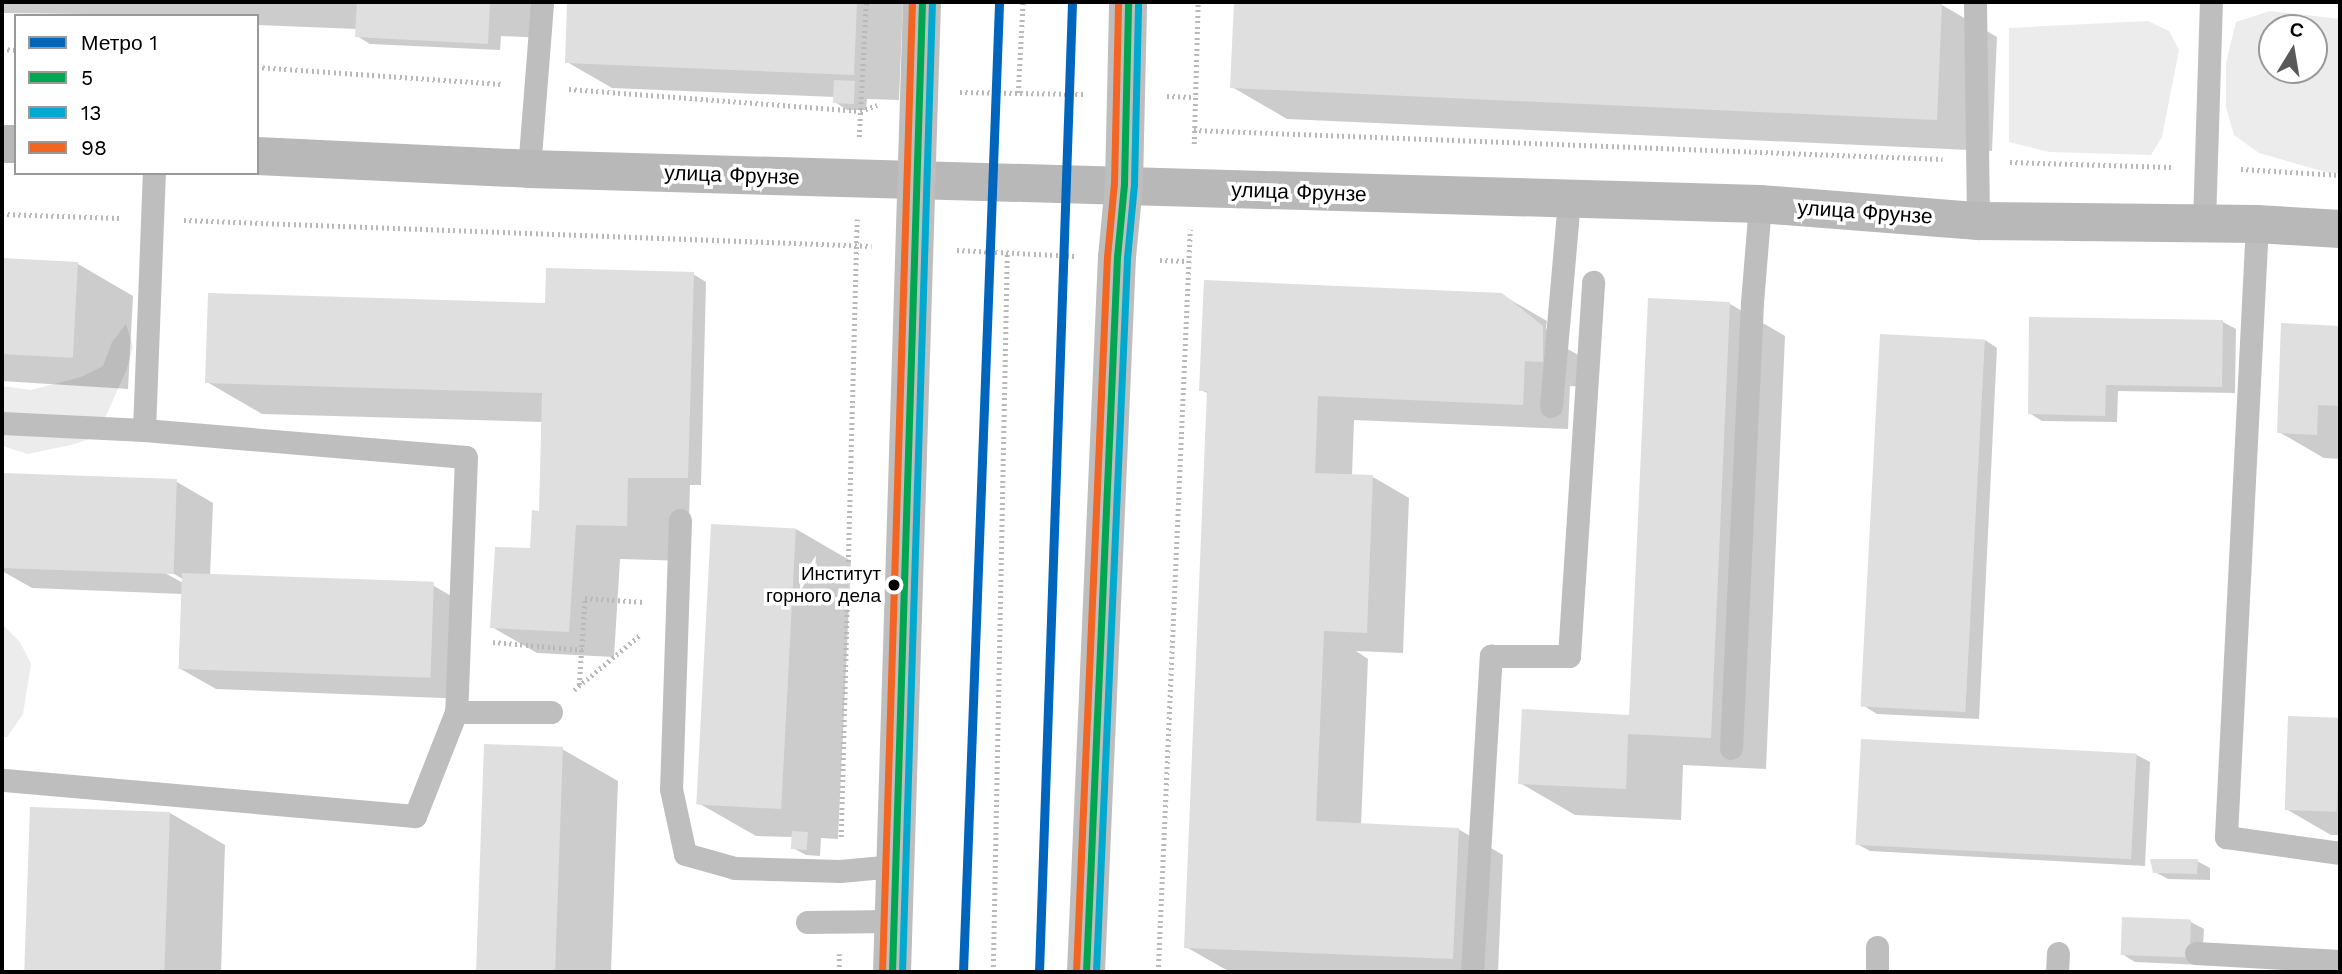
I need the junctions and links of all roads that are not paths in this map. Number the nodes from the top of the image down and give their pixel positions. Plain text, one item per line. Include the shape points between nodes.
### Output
1 (542, 2) edge
2 (922, 2) edge
3 (1128, 2) edge
4 (1975, 2) edge
5 (2211, 2) edge
6 (259, 156) edge
7 (529, 169) junction
8 (154, 175) edge
9 (916, 181) junction
10 (1124, 184) junction
11 (1569, 200) junction
12 (1760, 204) junction
13 (1978, 221) junction
14 (2204, 223) junction
15 (2257, 224) junction
16 (2340, 229) edge
17 (1593, 282) dead end
18 (1551, 406) dead end
19 (2, 424) edge
20 (144, 430) junction
21 (680, 520) dead end
22 (456, 712) junction
23 (551, 712) road end
24 (1731, 748) dead end
25 (2, 780) edge
26 (2340, 853) edge
27 (894, 866) junction
28 (893, 921) junction
29 (807, 922) dead end
30 (1877, 947) dead end
31 (2196, 953) dead end
32 (2340, 961) edge
33 (892, 972) edge
34 (1086, 972) edge
35 (1472, 972) edge
36 (1877, 972) edge

1 - 7 lane
2 - 9 main road
3 - 10 main road
4 - 13 lane
5 - 14 lane
6 - 7 main road, улица Фрунзе
7 - 9 main road, улица Фрунзе
8 - 20 lane
9 - 10 main road, улица Фрунзе
9 - 27 main road
10 - 11 main road, улица Фрунзе
10 - 34 main road
11 - 12 main road, улица Фрунзе
11 - 18 lane
12 - 13 main road, улица Фрунзе
12 - 24 lane
13 - 14 main road, улица Фрунзе
14 - 15 main road, улица Фрунзе
15 - 16 main road, улица Фрунзе
15 - 26 lane via 2226,837
17 - 35 lane via 1569,656 1491,656
19 - 20 lane
20 - 22 lane via 466,457
21 - 27 lane via 671,789 685,854 735,868 840,872
22 - 23 lane
22 - 25 lane via 415,817
27 - 28 main road
28 - 29 lane
28 - 33 main road
30 - 36 lane
31 - 32 lane

